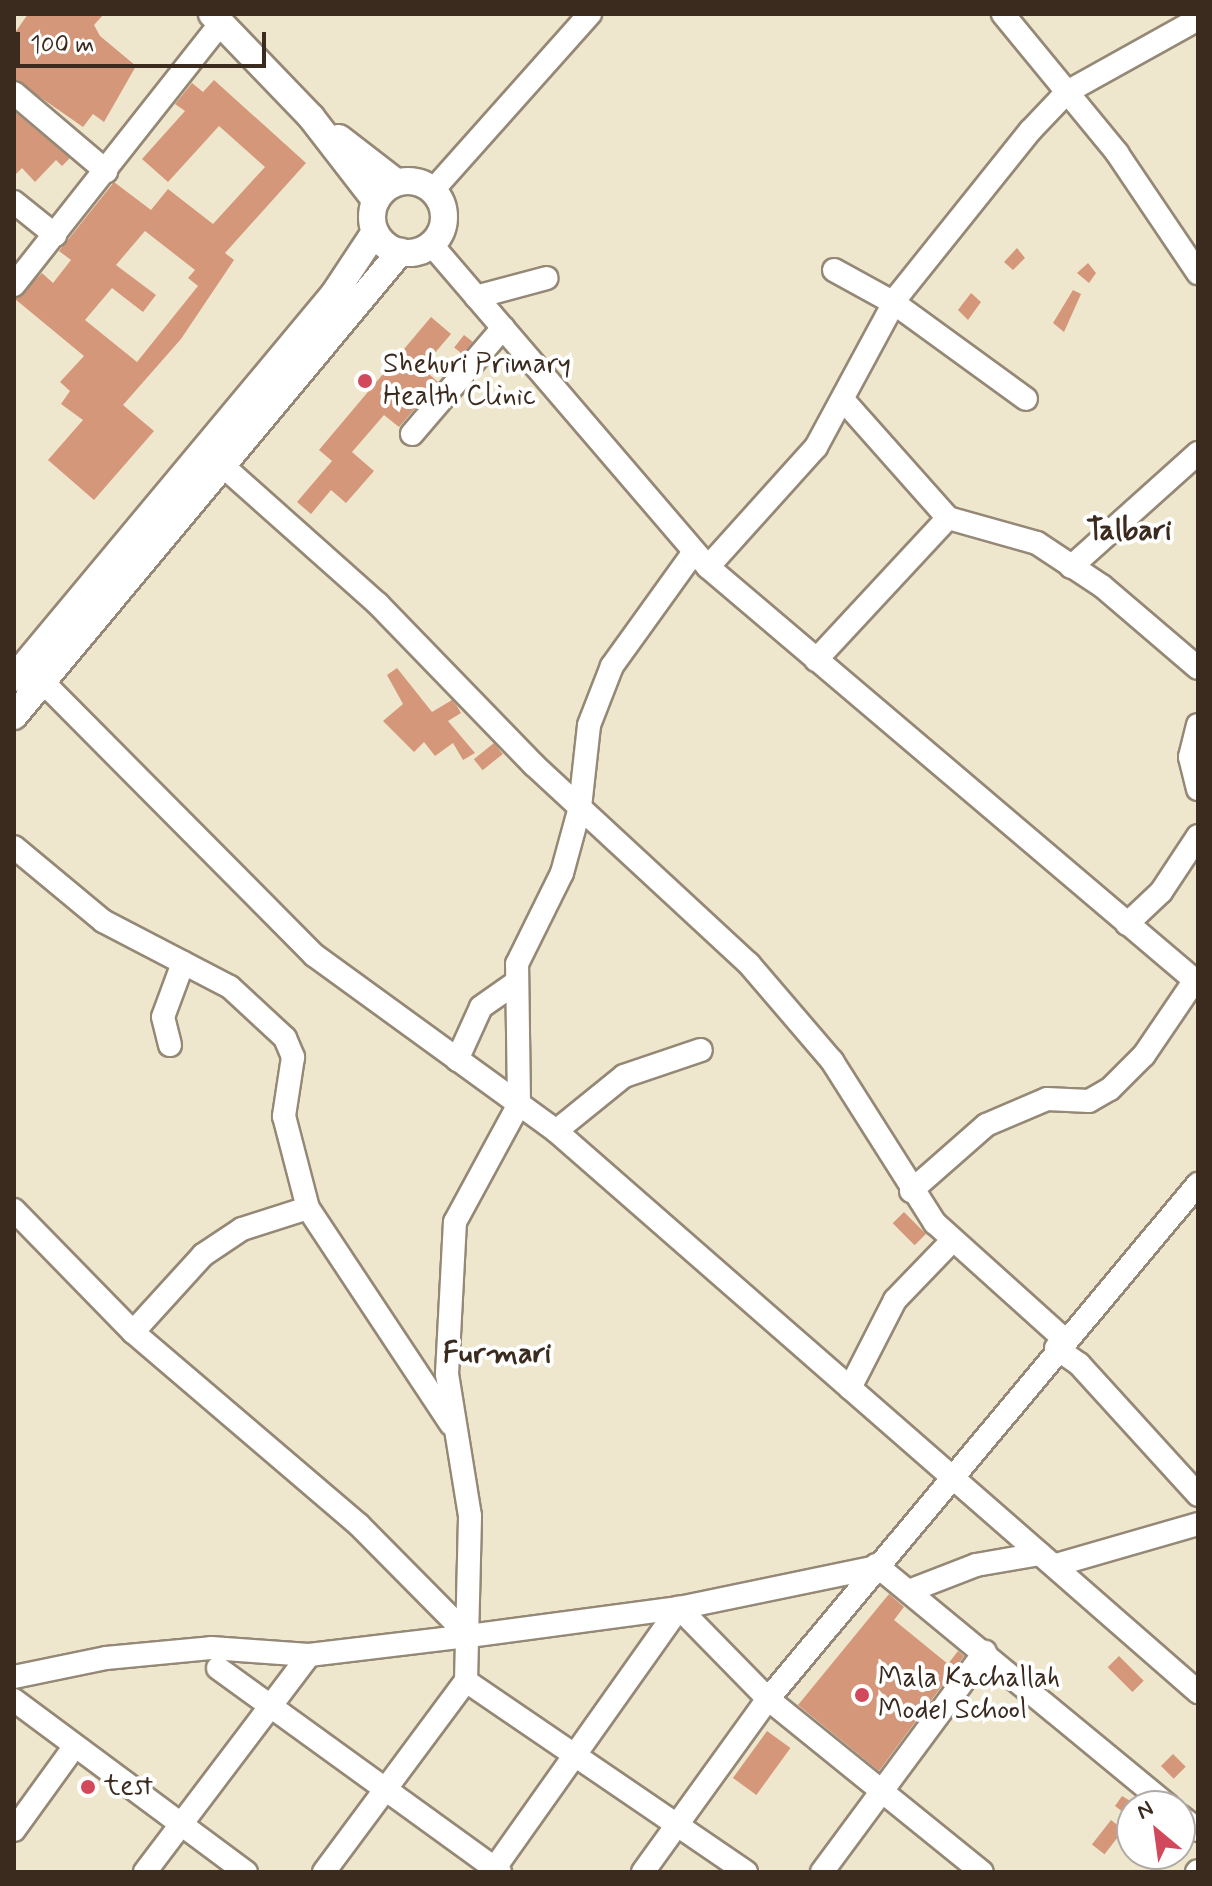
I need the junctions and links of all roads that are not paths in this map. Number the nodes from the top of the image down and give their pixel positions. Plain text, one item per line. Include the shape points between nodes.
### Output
1 (590, 14) edge
2 (1003, 14) edge
3 (216, 18) edge
4 (1198, 19) edge
5 (1067, 92) junction
6 (14, 93) edge
7 (311, 117) junction
8 (106, 171) junction
9 (396, 182) junction
10 (433, 190) junction
11 (376, 201) junction
12 (14, 202) edge
13 (375, 232) junction
14 (55, 235) junction
15 (431, 244) junction
16 (400, 252) junction
17 (834, 270) dead end
18 (1198, 273) edge
19 (547, 278) dead end
20 (14, 285) edge
21 (476, 297) junction
22 (894, 303) junction
23 (503, 328) junction
24 (1026, 399) dead end
25 (845, 402) junction
26 (412, 434) dead end
27 (1198, 453) edge
28 (222, 465) junction
29 (948, 518) junction
30 (701, 560) junction
31 (1071, 567) junction
32 (816, 660) junction
33 (1198, 668) edge
34 (14, 678) edge
35 (43, 682) junction
36 (14, 716) edge
37 (1198, 725) edge
38 (1198, 789) edge
39 (580, 807) junction
40 (1198, 836) edge
41 (14, 847) edge
42 (1127, 924) junction
43 (183, 963) junction
44 (1196, 981) edge
45 (514, 984) junction
46 (170, 1045) dead end
47 (701, 1050) dead end
48 (457, 1060) junction
49 (519, 1104) junction
50 (556, 1131) junction
51 (1198, 1184) edge
52 (911, 1191) junction
53 (308, 1208) junction
54 (14, 1210) edge
55 (951, 1242) junction
56 (133, 1332) junction
57 (1060, 1344) junction
58 (850, 1388) junction
59 (459, 1435) junction
60 (952, 1475) junction
61 (1198, 1495) edge
62 (1198, 1524) edge
63 (1048, 1560) junction
64 (875, 1567) junction
65 (909, 1591) junction
66 (679, 1608) junction
67 (469, 1636) junction
68 (985, 1652) junction
69 (309, 1655) junction
70 (218, 1668) dead end
71 (14, 1677) edge
72 (466, 1681) junction
73 (1198, 1692) edge
74 (768, 1699) junction
75 (14, 1700) edge
76 (269, 1710) junction
77 (74, 1747) junction
78 (580, 1753) junction
79 (883, 1788) junction
80 (384, 1789) junction
81 (1149, 1790) edge
82 (678, 1822) junction
83 (179, 1824) junction
84 (14, 1830) edge
85 (495, 1871) edge
86 (145, 1872) edge
87 (246, 1872) edge
88 (324, 1872) edge
89 (643, 1872) edge
90 (746, 1872) edge
91 (822, 1872) edge
92 (982, 1872) edge

1 - 10 street
2 - 5 street
3 - 7 main road
3 - 8 street
4 - 5 street
5 - 18 street
5 - 22 street
6 - 8 street
7 - 9 main road
7 - 11 main road
8 - 14 street
9 - 10 main road
9 - 11 main road
10 - 15 main road via 445,218
11 - 13 main road
12 - 14 street
13 - 16 main road
13 - 34 main road via 316,317
14 - 20 street
15 - 16 main road
15 - 21 street
16 - 28 main road
17 - 22 street
19 - 21 street
21 - 23 street
22 - 24 street
22 - 25 street
23 - 26 street
23 - 30 street
25 - 29 street
25 - 30 street via 816,447
27 - 31 street
28 - 35 main road
28 - 39 street via 378,604
29 - 31 street via 1037,543
29 - 32 street
30 - 32 street
30 - 39 street via 612,666 589,725
31 - 33 street
32 - 42 street
35 - 36 main road
35 - 48 street via 314,955
37 - 38 street via 1190,757
39 - 45 street via 562,873
39 - 52 street via 749,964 832,1061
40 - 42 street via 1161,892
41 - 43 street via 103,921
42 - 44 street
43 - 46 street via 163,1017
43 - 53 street via 230,987 285,1038 293,1057 284,1116
44 - 52 street via 1144,1055 1110,1089 1089,1101 1047,1099 986,1125
45 - 48 street via 481,1007
45 - 49 street via 523,1066
47 - 50 street via 624,1076
48 - 49 street
49 - 50 street
49 - 59 street via 455,1222 447,1374
50 - 58 street
51 - 57 street
52 - 55 street
53 - 56 street via 242,1229 203,1255
53 - 59 street
54 - 56 street
55 - 57 street
55 - 58 street via 895,1300
56 - 67 street via 359,1525
57 - 60 street
57 - 61 street
58 - 60 street
59 - 67 street via 470,1516
60 - 63 street
60 - 64 street
62 - 63 street
63 - 65 street via 976,1565
63 - 73 street
64 - 65 street
64 - 66 street
64 - 74 street
65 - 68 street
66 - 67 street
66 - 74 street
66 - 78 street
67 - 69 street
67 - 72 street
68 - 79 street
68 - 81 street
69 - 71 street via 211,1648 106,1658
69 - 76 street
70 - 76 street
72 - 78 street
72 - 80 street
74 - 79 street
74 - 82 street
75 - 77 street
76 - 80 street
76 - 83 street
77 - 83 street
77 - 84 street
78 - 82 street
78 - 85 street
79 - 91 street
79 - 92 street
80 - 85 street
80 - 88 street
82 - 89 street
82 - 90 street
83 - 86 street
83 - 87 street

